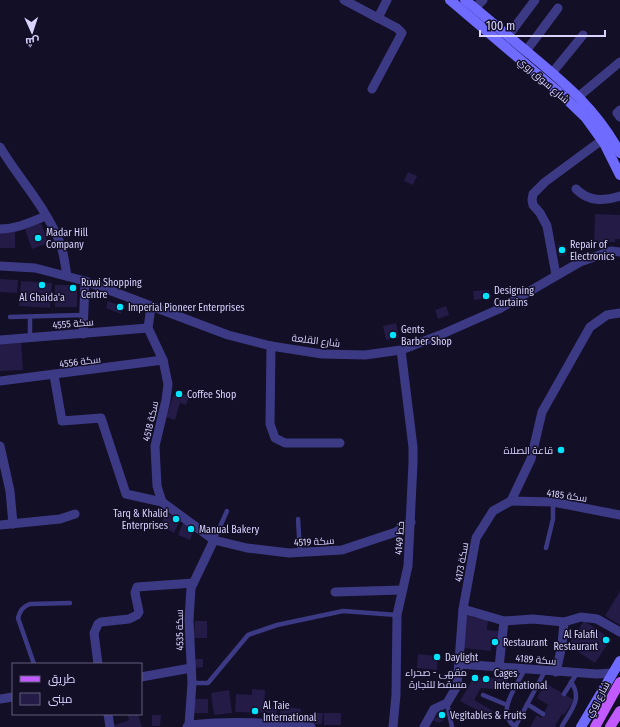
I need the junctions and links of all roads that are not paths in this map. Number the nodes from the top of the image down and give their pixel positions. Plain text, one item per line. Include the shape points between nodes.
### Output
1 (344, 0) edge
2 (387, 0) edge
3 (450, 0) edge
4 (465, 0) edge
5 (483, 0) edge
6 (535, 0) edge
7 (475, 8) junction
8 (558, 8) dead end
9 (378, 18) junction
10 (583, 35) dead end
11 (508, 36) junction
12 (526, 51) junction
13 (620, 62) edge
14 (552, 73) junction
15 (372, 89) dead end
16 (578, 97) junction
17 (620, 110) edge
18 (620, 117) edge
19 (602, 140) junction
20 (0, 147) edge
21 (620, 151) edge
22 (620, 175) edge
23 (576, 189) dead end
24 (620, 196) edge
25 (46, 216) junction
26 (0, 229) edge
27 (620, 252) edge
28 (0, 266) edge
29 (556, 275) junction
30 (67, 276) junction
31 (85, 281) junction
32 (151, 307) junction
33 (620, 313) edge
34 (83, 315) junction
35 (10, 317) dead end
36 (30, 317) junction
37 (148, 328) junction
38 (83, 334) junction
39 (30, 338) junction
40 (0, 340) edge
41 (271, 346) junction
42 (401, 350) junction
43 (163, 360) junction
44 (54, 375) junction
45 (0, 382) edge
46 (340, 442) dead end
47 (0, 446) edge
48 (511, 501) junction
49 (162, 502) junction
50 (553, 502) junction
51 (227, 511) dead end
52 (75, 514) dead end
53 (620, 515) edge
54 (298, 519) dead end
55 (411, 522) junction
56 (13, 524) junction
57 (0, 525) edge
58 (214, 540) junction
59 (546, 548) dead end
60 (300, 552) junction
61 (194, 583) junction
62 (402, 590) junction
63 (335, 592) dead end
64 (70, 603) dead end
65 (463, 609) junction
66 (397, 615) junction
67 (504, 621) junction
68 (564, 622) junction
69 (620, 632) edge
70 (620, 661) edge
71 (34, 663) edge
72 (98, 663) edge
73 (459, 664) junction
74 (499, 667) junction
75 (191, 668) junction
76 (525, 669) junction
77 (545, 671) junction
78 (556, 672) junction
79 (577, 673) junction
80 (612, 673) junction
81 (142, 677) edge
82 (571, 682) junction
83 (620, 682) edge
84 (192, 683) junction
85 (564, 694) dead end
86 (483, 695) dead end
87 (12, 697) edge
88 (0, 699) edge
89 (447, 703) junction
90 (527, 704) junction
91 (507, 705) junction
92 (620, 711) edge
93 (543, 714) dead end
94 (108, 715) edge
95 (557, 722) dead end
96 (188, 726) edge
97 (563, 726) edge
98 (110, 727) edge
99 (311, 727) edge
100 (393, 727) edge
101 (424, 727) edge
102 (452, 727) edge
103 (516, 727) edge
104 (581, 727) edge
105 (595, 727) edge
106 (610, 727) edge

1 - 9 street
2 - 9 street
3 - 19 main road, شارع سوق روي via 562,95 586,118
4 - 7 main road, شارع سوق روي
5 - 7 street
6 - 11 street
7 - 11 main road, شارع سوق روي
8 - 12 street
9 - 15 street via 402,33
10 - 14 street
11 - 12 main road, شارع سوق روي
12 - 14 main road, شارع سوق روي
13 - 16 street
14 - 16 main road, شارع سوق روي
16 - 21 main road, شارع سوق روي via 595,114
17 - 18 street via 617,113
19 - 22 main road, شارع سوق روي
19 - 29 street via 545,182 533,194 533,205 547,226
20 - 25 street
23 - 24 street via 586,198 597,200
25 - 26 street via 20,226
25 - 30 street via 61,244
27 - 29 street, شارع القلعة via 611,251 580,262
28 - 30 street, شارع القلعة via 35,268
29 - 42 street, شارع القلعة via 499,309
30 - 31 street, شارع القلعة
31 - 32 street, شارع القلعة
31 - 34 street
32 - 37 street
32 - 41 street, شارع القلعة via 228,335
33 - 48 street via 607,315 590,327 542,412 531,459
34 - 36 lane
34 - 38 street
35 - 36 lane
36 - 39 lane
37 - 38 street, سكة 4555
37 - 43 street, سكة 4518
38 - 39 street, سكة 4555
39 - 40 street, سكة 4555
41 - 42 street, شارع القلعة via 322,354 366,355
41 - 46 street via 270,424 275,438 284,443
42 - 55 street, 4149 خط via 413,447
43 - 44 street, سكة 4556
43 - 49 street, سكة 4518 via 168,384 155,446 157,486
44 - 45 street, سكة 4556
44 - 49 street via 62,421 101,418 126,494
47 - 56 street via 10,491
48 - 50 street, سكة 4185
48 - 65 street, سكة 4173 via 493,511 476,538
49 - 58 street
50 - 53 street, سكة 4185
50 - 59 lane via 553,519
51 - 58 lane
52 - 56 street via 60,519
54 - 60 lane
55 - 60 street, سكة 4519 via 396,532 342,550
55 - 62 street, 4149 خط via 408,566
56 - 57 street
58 - 60 street, سكة 4519 via 248,548
58 - 61 street, سكة 4535
61 - 72 street via 137,587 137,615 129,619 101,622 95,630
61 - 75 street, سكة 4535 via 191,588 189,620
62 - 63 street
62 - 66 street, 4149 خط
64 - 71 lane via 30,604 20,611 18,618
65 - 67 street
65 - 73 street, سكة 4173
66 - 84 lane via 343,611 248,634 208,683
66 - 100 street, 4149 خط
67 - 68 street via 533,619
67 - 74 street
68 - 69 street via 581,617 597,619
68 - 78 street
70 - 80 main road
73 - 74 street, سكة 4189
73 - 89 street, سكة 4173 via 457,686
74 - 76 street, سكة 4189
75 - 81 street
75 - 84 street, سكة 4535
76 - 77 street, سكة 4189
76 - 91 lane
77 - 78 street, سكة 4189
77 - 90 lane
78 - 79 street, سكة 4189
79 - 80 street, سكة 4189
79 - 82 lane
80 - 104 main road
82 - 85 lane
82 - 97 lane via 577,692 576,699
83 - 105 main road, شارع روي
84 - 96 street, سكة 4535
86 - 91 lane
87 - 88 street
89 - 101 street via 434,709
89 - 102 lane
90 - 93 lane
90 - 103 lane
91 - 103 lane via 508,718
92 - 106 main road
94 - 98 street
95 - 97 lane
96 - 99 street via 244,722

